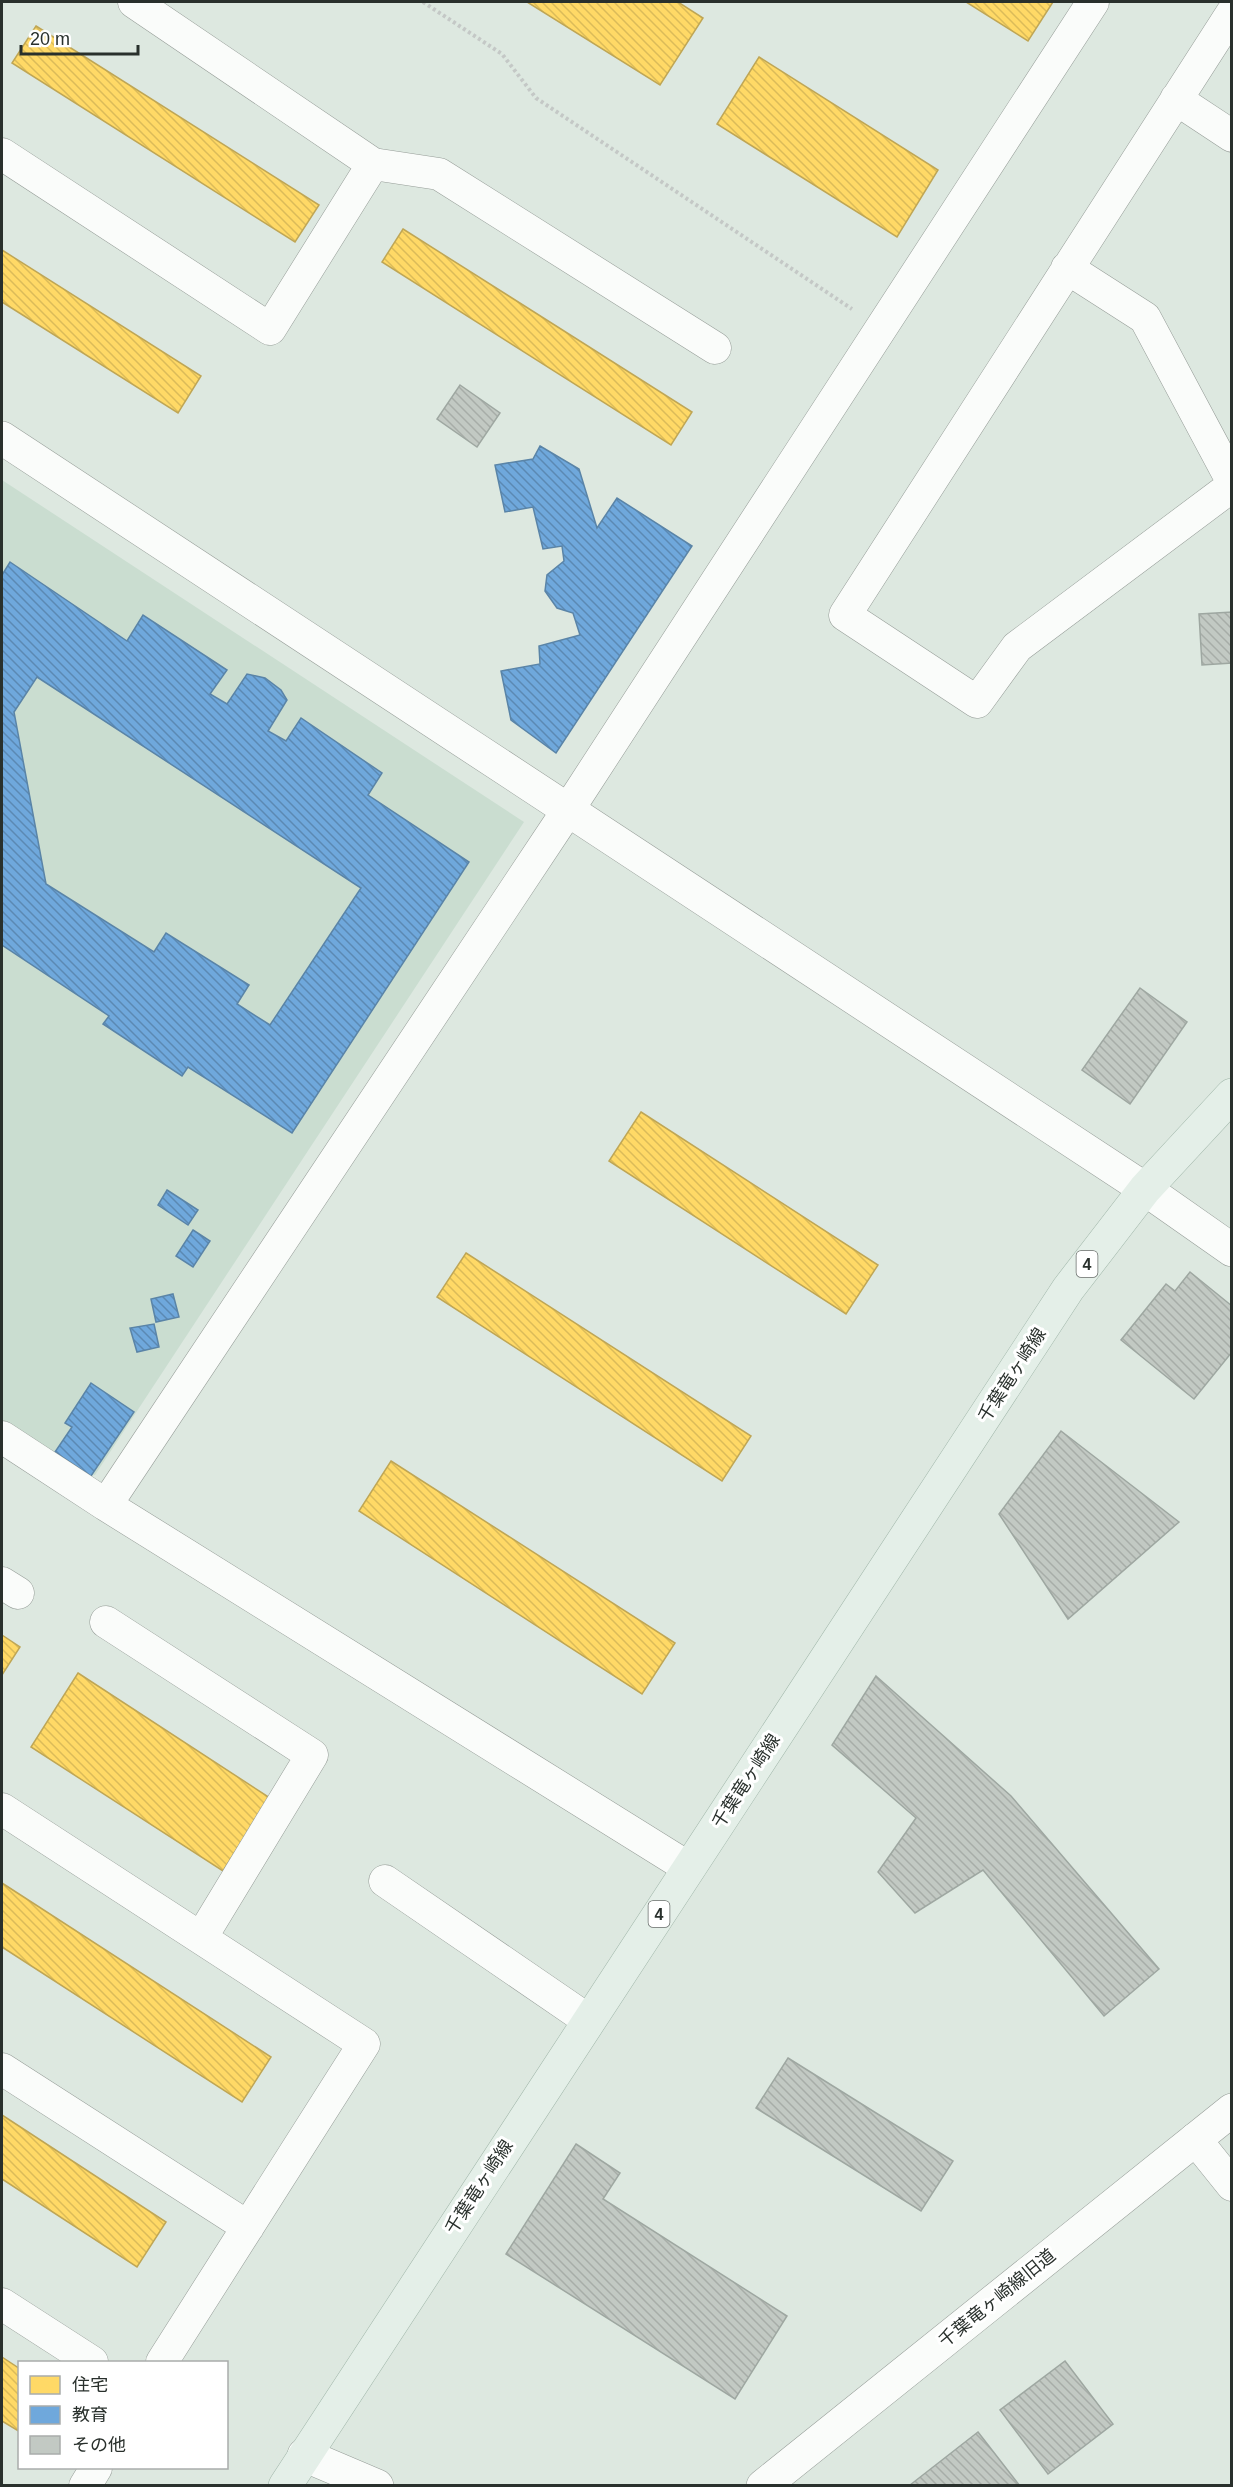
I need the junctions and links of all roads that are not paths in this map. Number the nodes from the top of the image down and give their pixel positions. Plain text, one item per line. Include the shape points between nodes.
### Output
1 (134, 2) edge
2 (1093, 2) edge
3 (1232, 13) edge
4 (1176, 99) junction
5 (1232, 136) edge
6 (2, 154) edge
7 (373, 164) junction
8 (1067, 268) junction
9 (715, 348) dead end
10 (2, 438) edge
11 (1232, 481) edge
12 (1232, 486) edge
13 (568, 810) junction
14 (1232, 1095) edge
15 (1145, 1189) junction
16 (1232, 1250) edge
17 (2, 1437) edge
18 (106, 1505) junction
19 (106, 1622) dead end
20 (2, 1809) edge
21 (689, 1868) junction
22 (385, 1881) dead end
23 (201, 1938) junction
24 (588, 2020) junction
25 (2, 2069) edge
26 (1232, 2110) edge
27 (1195, 2139) junction
28 (1232, 2185) edge
29 (249, 2227) junction
30 (2, 2304) edge
31 (90, 2361) edge
32 (163, 2361) edge
33 (304, 2455) junction
34 (95, 2469) edge
35 (85, 2486) edge
36 (285, 2486) edge
37 (377, 2486) edge
38 (763, 2486) edge

1 - 7 street
2 - 13 street
3 - 4 street
4 - 5 street
4 - 8 street
6 - 7 street via 270,329
7 - 9 street via 439,174
8 - 11 street via 1145,318
8 - 12 street via 845,615 977,702 1017,647
10 - 13 street
13 - 15 street
13 - 18 street
14 - 15 main road, 千葉竜ヶ崎線 / 4
15 - 16 street
15 - 21 main road, 千葉竜ヶ崎線 / 4 via 1068,1290
17 - 18 street
18 - 21 street
19 - 23 street via 312,1755
20 - 23 street
21 - 24 main road, 千葉竜ヶ崎線 / 4
22 - 24 street
23 - 29 street via 364,2044
24 - 33 main road, 千葉竜ヶ崎線 / 4
25 - 29 street
26 - 27 street, 千葉竜ヶ崎線旧道
27 - 28 street
27 - 38 street, 千葉竜ヶ崎線旧道
29 - 32 street
30 - 31 street
33 - 36 main road, 千葉竜ヶ崎線 / 4
33 - 37 street
34 - 35 street

